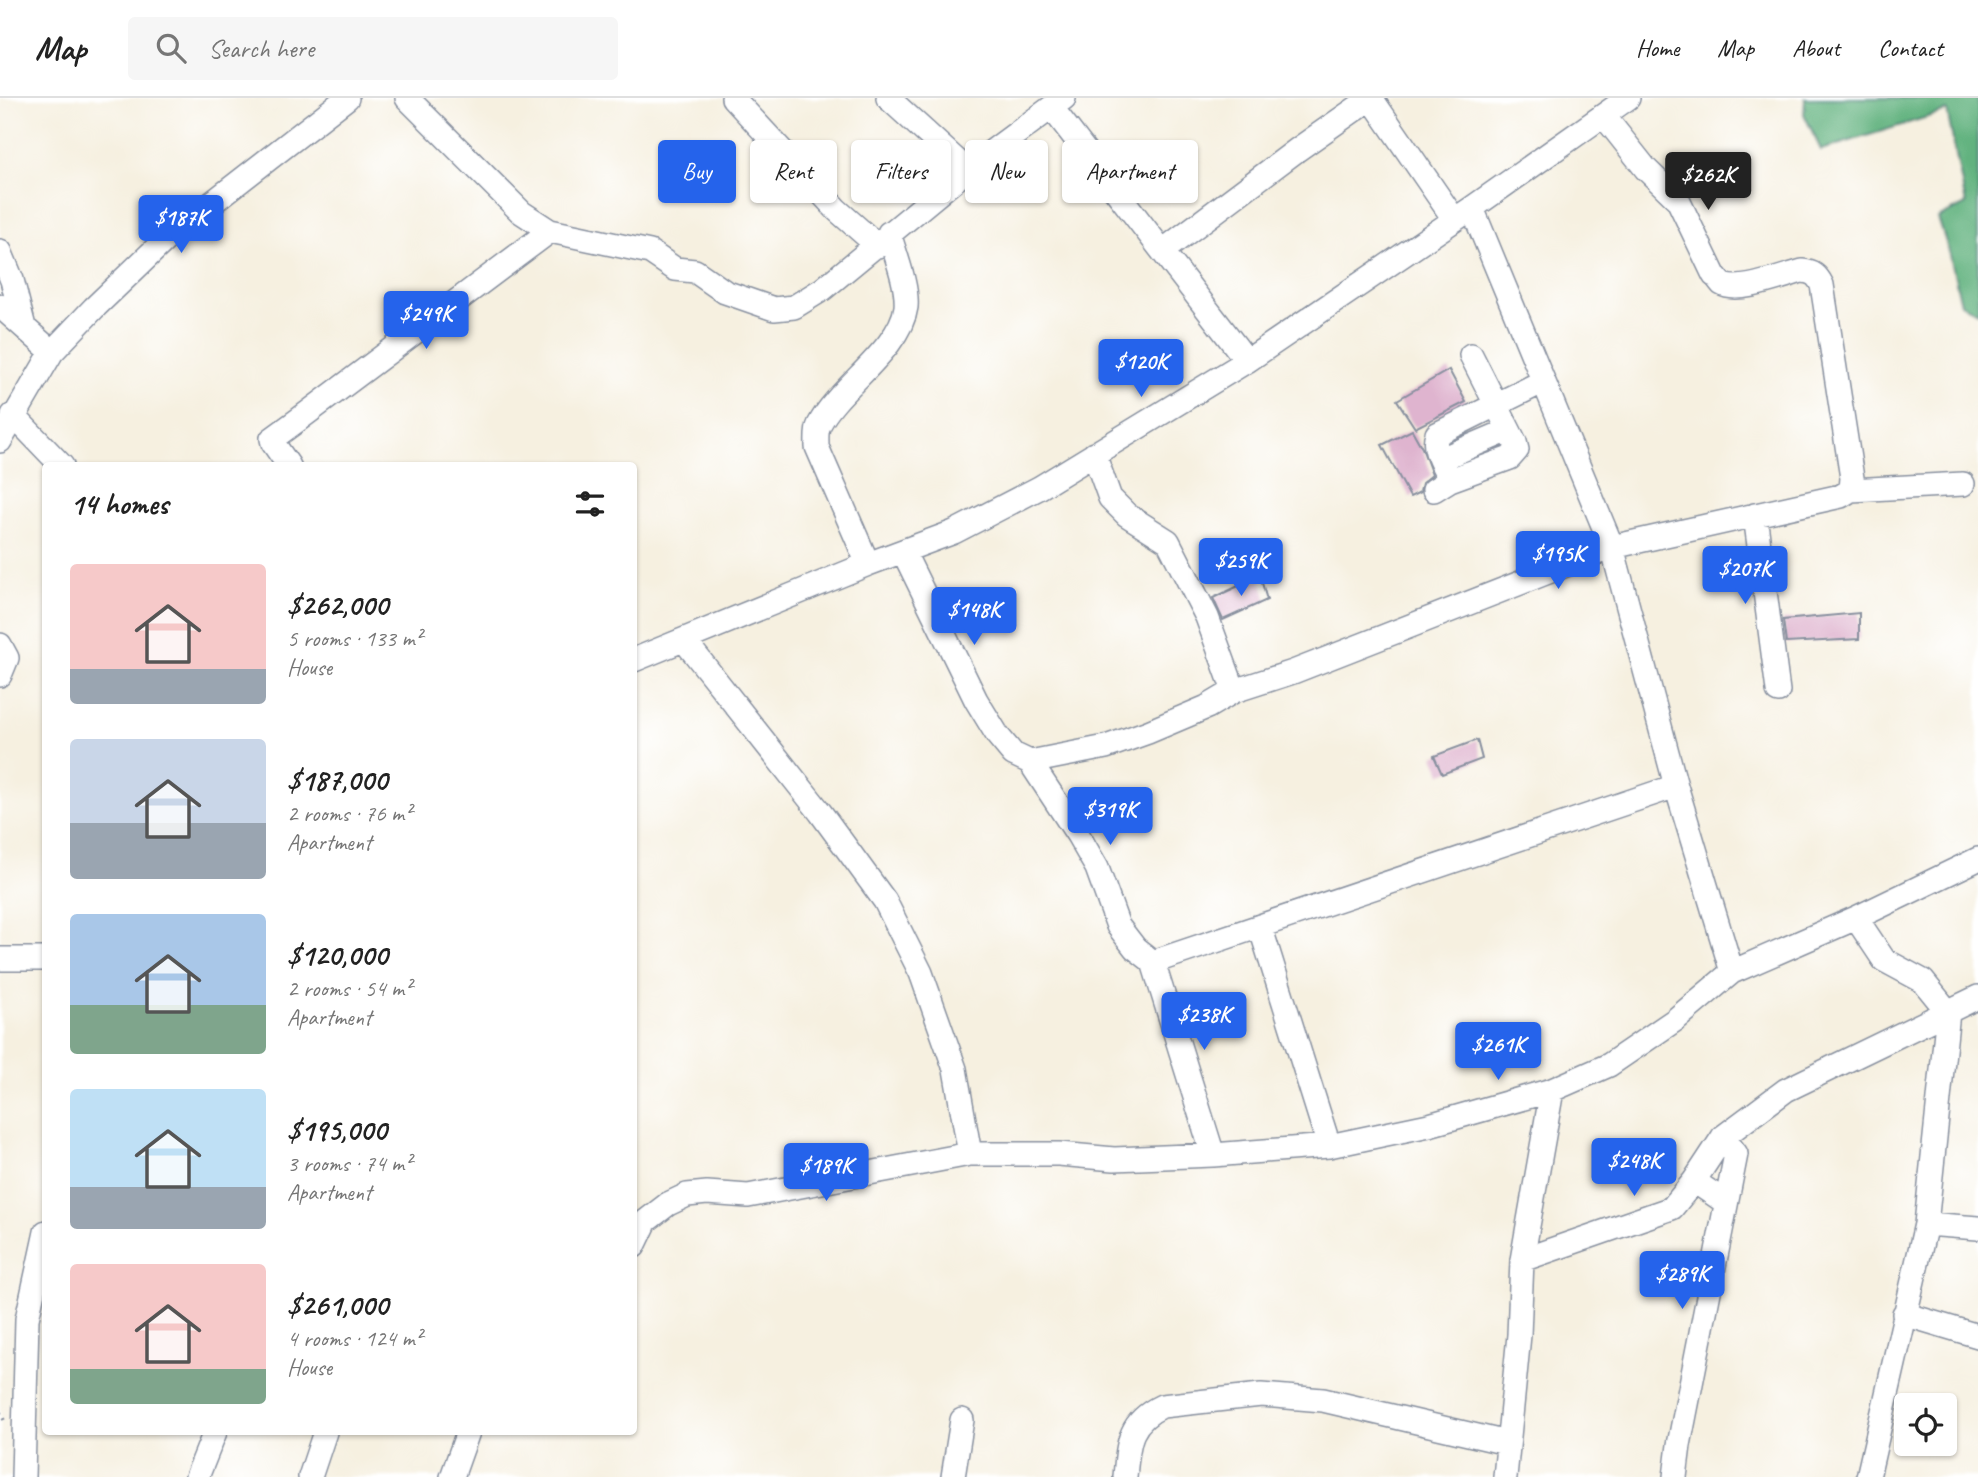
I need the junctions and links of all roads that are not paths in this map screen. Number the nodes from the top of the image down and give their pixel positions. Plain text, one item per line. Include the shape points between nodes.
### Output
1 (347, 98) edge
2 (407, 98) edge
3 (733, 98) edge
4 (888, 98) edge
5 (1371, 98) edge
6 (1628, 98) edge
7 (1058, 103) edge
8 (1604, 116) junction
9 (1008, 140) edge
10 (965, 168) edge
11 (965, 172) edge
12 (1463, 214) junction
13 (550, 232) junction
14 (883, 239) junction
15 (1164, 250) junction
16 (0, 251) edge
17 (0, 306) edge
18 (24, 327) junction
19 (51, 352) junction
20 (1471, 355) dead end
21 (1247, 361) junction
22 (1542, 382) junction
23 (1496, 404) junction
24 (13, 415) junction
25 (0, 441) edge
26 (1094, 453) junction
27 (58, 462) edge
28 (286, 462) edge
29 (1963, 484) dead end
30 (1851, 490) junction
31 (1755, 515) junction
32 (1612, 547) junction
33 (903, 551) junction
34 (868, 564) junction
35 (684, 640) junction
36 (0, 645) edge
37 (637, 659) edge
38 (0, 675) edge
39 (1234, 691) junction
40 (1778, 691) dead end
41 (1030, 762) junction
42 (1676, 786) junction
43 (1978, 859) edge
44 (1856, 918) junction
45 (1260, 926) junction
46 (0, 959) edge
47 (42, 959) edge
48 (1153, 962) junction
49 (1732, 972) junction
50 (1978, 997) edge
51 (1948, 1012) junction
52 (1552, 1090) junction
53 (1723, 1137) junction
54 (1329, 1146) junction
55 (970, 1154) junction
56 (1213, 1155) junction
57 (1695, 1181) junction
58 (1724, 1202) junction
59 (1926, 1224) junction
60 (1978, 1228) edge
61 (637, 1239) edge
62 (42, 1251) edge
63 (1522, 1260) junction
64 (1905, 1314) junction
65 (1978, 1336) edge
66 (962, 1420) dead end
67 (214, 1435) edge
68 (324, 1435) edge
69 (467, 1435) edge
70 (1507, 1443) junction
71 (23, 1477) edge
72 (197, 1477) edge
73 (310, 1477) edge
74 (452, 1477) edge
75 (953, 1477) edge
76 (1125, 1477) edge
77 (1505, 1477) edge
78 (1675, 1477) edge
79 (1868, 1477) edge

1 - 19 street via 167,238
2 - 13 street via 521,212
3 - 14 street via 837,209
4 - 10 street
5 - 12 street
5 - 15 street
6 - 8 street
7 - 9 street
7 - 15 street
8 - 12 street
8 - 30 street via 1646,169 1678,200 1722,284 1747,286 1801,271 1818,276
11 - 14 street
12 - 21 street
12 - 22 street
13 - 14 street via 650,252 675,269 695,271 725,292 774,309 794,307 823,289
13 - 28 street via 275,434 273,443
14 - 34 street via 906,296 905,309 888,343 828,412 818,428 817,447
15 - 21 street
16 - 18 street
17 - 18 street
18 - 19 street
19 - 24 street
20 - 23 street
21 - 26 street
22 - 23 street
22 - 32 street
23 - 23 street via 1437,434 1434,444 1441,476 1509,430
24 - 25 street
24 - 27 street
26 - 33 street via 1027,495 954,532
26 - 39 street via 1110,498 1168,541 1207,617
29 - 30 street
30 - 31 street
31 - 32 street
31 - 40 street
32 - 39 street
32 - 42 street
33 - 34 street
33 - 41 street via 992,727 1013,754
34 - 35 street
35 - 37 street
35 - 55 street via 885,901 921,973 955,1069
36 - 38 street via 7,658
39 - 41 street via 1181,719 1106,747
41 - 48 street via 1097,868 1118,926
42 - 45 street
42 - 49 street
43 - 44 street
44 - 49 street
44 - 51 street via 1884,960 1923,981
45 - 48 street
45 - 54 street
46 - 47 street
48 - 56 street
49 - 52 street via 1675,1020 1609,1065
50 - 51 street
51 - 53 street via 1786,1090
51 - 59 street
52 - 54 street via 1429,1125
52 - 63 street
53 - 57 street
53 - 58 street via 1736,1154
54 - 56 street
55 - 56 street via 1114,1159
55 - 61 street via 748,1196 687,1195 646,1221
57 - 58 street
57 - 63 street via 1672,1208
58 - 78 street
59 - 60 street
59 - 64 street
62 - 71 street via 27,1319
63 - 70 street
64 - 65 street
64 - 79 street
66 - 75 street
67 - 72 street
68 - 73 street
69 - 74 street
70 - 76 street via 1323,1400 1261,1395 1162,1406 1149,1412 1129,1438
70 - 77 street

